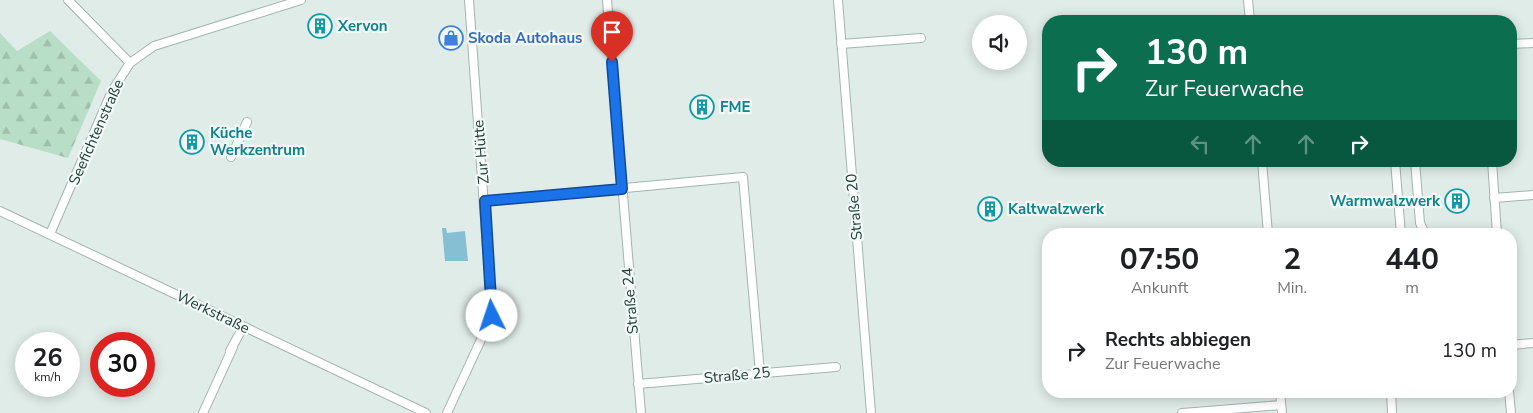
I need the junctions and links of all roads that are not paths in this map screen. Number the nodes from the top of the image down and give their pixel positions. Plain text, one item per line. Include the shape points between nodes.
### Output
1 (68, 0) edge
2 (301, 0) edge
3 (468, 0) edge
4 (607, 0) edge
5 (838, 0) edge
6 (1248, 0) edge
7 (1249, 15) edge
8 (921, 38) dead end
9 (1533, 43) edge
10 (841, 44) junction
11 (1517, 44) edge
12 (130, 63) junction
13 (248, 122) dead end
14 (231, 157) dead end
15 (1262, 167) edge
16 (1396, 167) edge
17 (1416, 167) edge
18 (1492, 167) edge
19 (622, 189) junction
20 (1533, 196) edge
21 (1494, 198) junction
22 (485, 201) junction
23 (0, 211) edge
24 (1268, 228) edge
25 (1401, 228) edge
26 (1422, 228) edge
27 (1496, 228) edge
28 (50, 234) junction
29 (244, 326) junction
30 (1533, 343) edge
31 (1517, 344) edge
32 (836, 367) dead end
33 (760, 373) junction
34 (638, 384) junction
35 (1391, 398) edge
36 (1510, 398) edge
37 (1282, 409) edge
38 (202, 413) edge
39 (426, 413) edge
40 (447, 413) edge
41 (641, 413) edge
42 (871, 413) edge
43 (1182, 413) edge
44 (1392, 413) edge
45 (1511, 413) edge

1 - 12 street
2 - 12 street, Seefichtenstraße via 154,46
3 - 22 street, Zur Hütte
4 - 19 street, Straße 24
5 - 10 street, Straße 20
6 - 7 street
8 - 10 street
9 - 11 street
10 - 42 street, Straße 20
12 - 28 street, Seefichtenstraße via 112,91
13 - 14 street
15 - 24 street
16 - 25 street
17 - 26 street
18 - 21 street
19 - 22 street
19 - 33 street via 743,177
19 - 34 street, Straße 24
20 - 21 street
21 - 27 street
22 - 40 street, Zur Hütte via 492,316
23 - 28 street, Werkstraße
28 - 29 street, Werkstraße
29 - 38 street
29 - 39 street, Werkstraße
30 - 31 street
32 - 33 street, Straße 25
33 - 34 street, Straße 25
34 - 41 street, Straße 24
35 - 44 street
36 - 45 street
37 - 43 street

